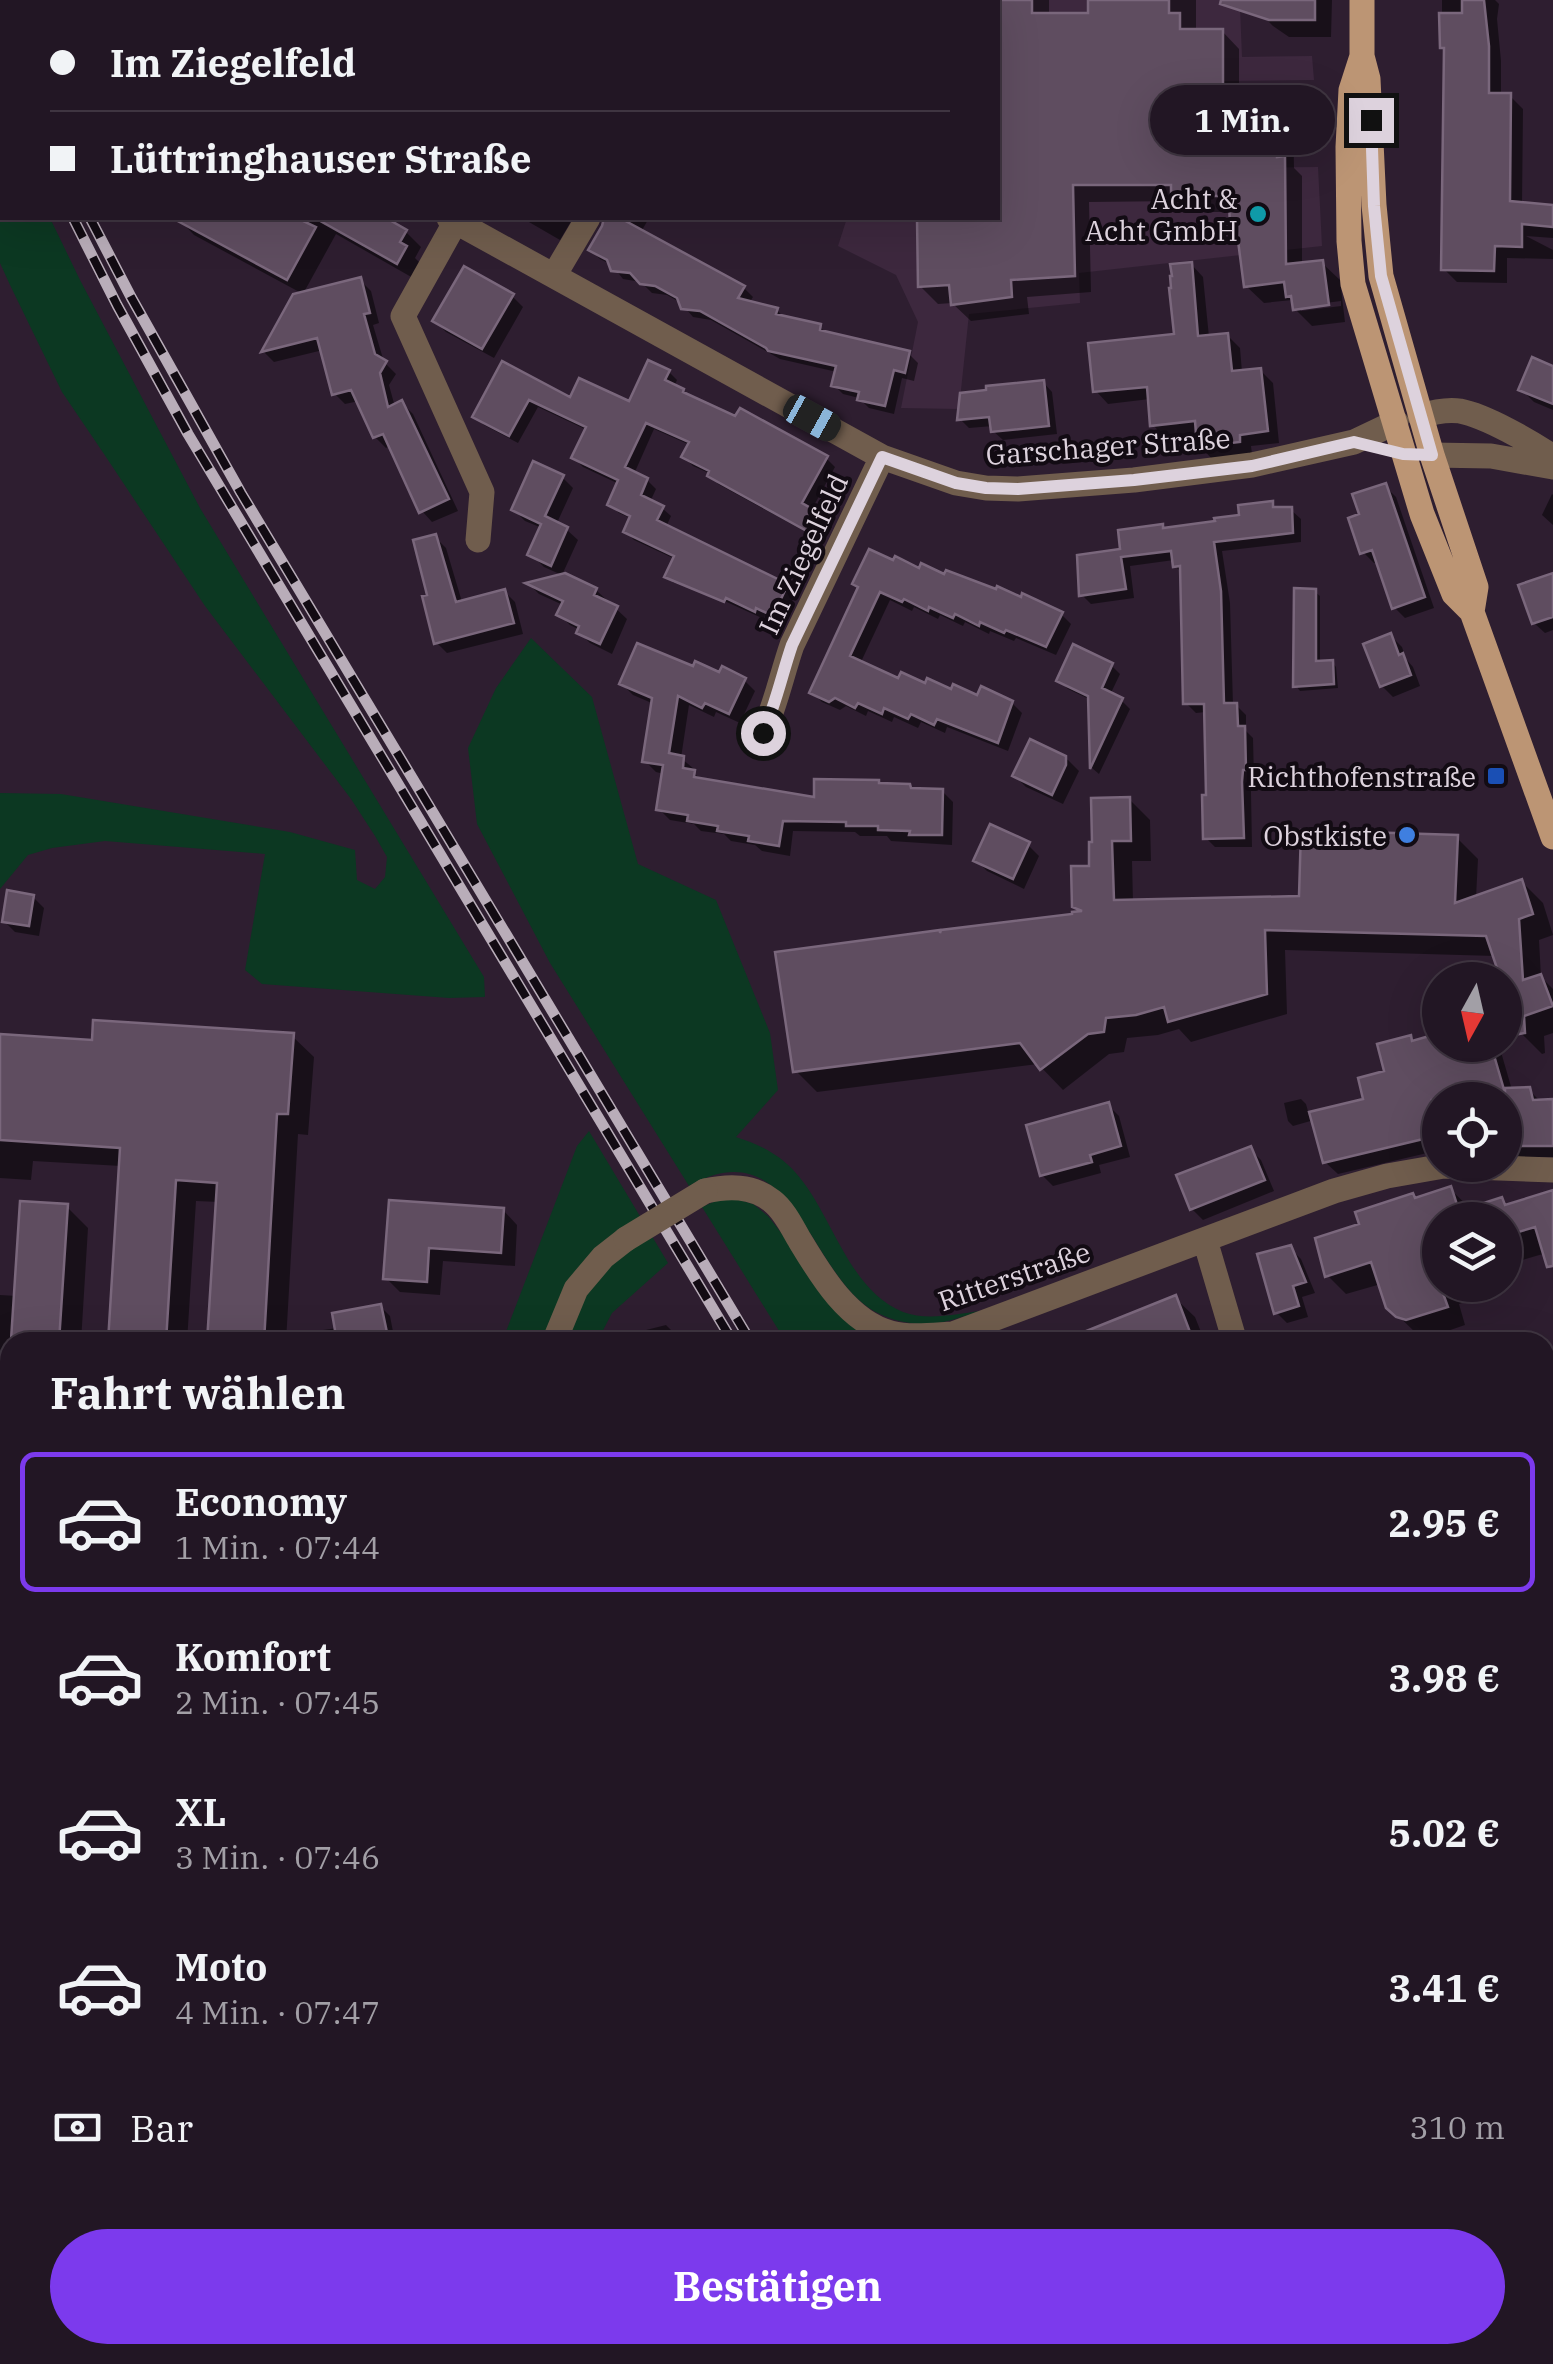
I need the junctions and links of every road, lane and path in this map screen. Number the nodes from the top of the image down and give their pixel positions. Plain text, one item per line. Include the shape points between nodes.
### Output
1 (1362, 0) edge
2 (451, 220) edge
3 (454, 220) edge
4 (587, 220) edge
5 (555, 274) junction
6 (1408, 419) junction
7 (1354, 442) junction
8 (1403, 454) junction
9 (1432, 455) junction
10 (882, 457) junction
11 (1553, 457) edge
12 (1553, 466) edge
13 (478, 540) dead end
14 (1472, 612) junction
15 (763, 733) dead end
16 (1553, 837) edge
17 (1553, 1170) edge
18 (1205, 1240) junction
19 (558, 1332) edge
20 (888, 1332) edge
21 (958, 1332) edge
22 (1232, 1332) edge

1 - 6 main road via 1362,56 1351,90 1348,241 1353,284
2 - 13 street, Garschager Straße via 403,316 482,492
3 - 5 street, Garschager Straße
4 - 5 street
5 - 10 street, Garschager Straße
6 - 7 street, Garschager Straße
6 - 8 main road
6 - 9 main road
6 - 11 street via 1458,410
7 - 8 street, Garschager Straße
7 - 10 street, Garschager Straße via 1252,466 1018,489 956,483
8 - 9 main road
8 - 14 main road via 1454,594
9 - 12 street
9 - 14 main road via 1476,586
10 - 15 street, Im Ziegelfeld via 792,645
14 - 16 main road
17 - 18 street, Ritterstraße via 1444,1166 1387,1176
18 - 21 street, Ritterstraße, bridge
18 - 22 street
19 - 20 street, Ritterstraße, bridge via 576,1290 603,1258 705,1192 722,1188 754,1190 774,1202 839,1298

